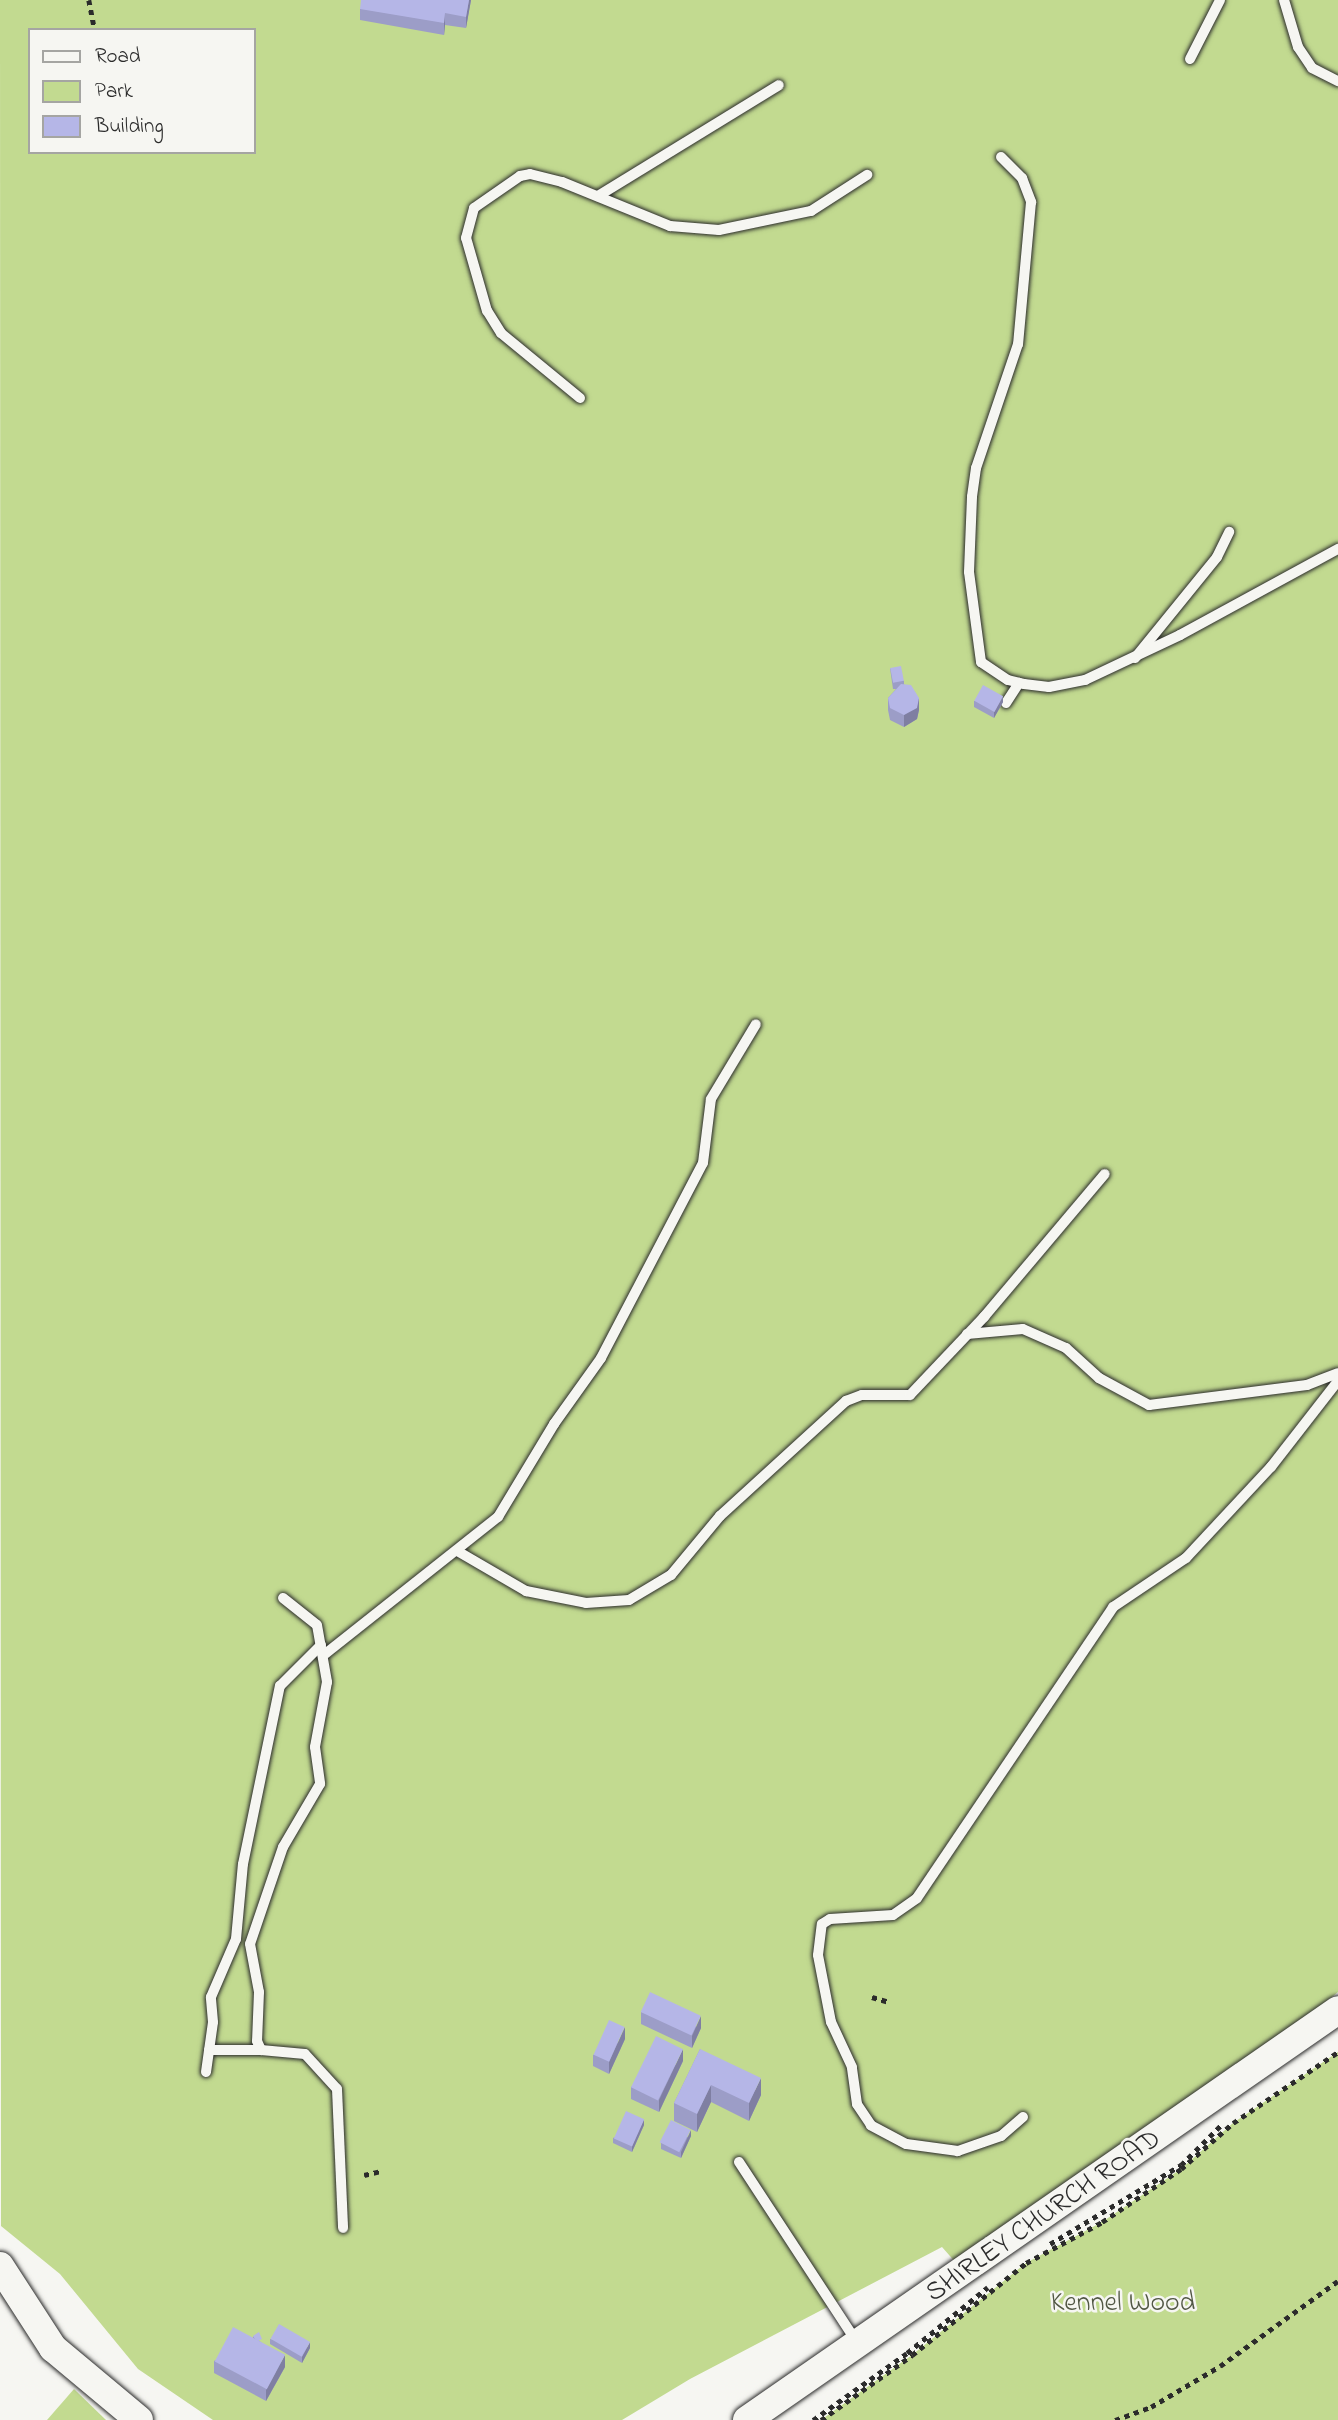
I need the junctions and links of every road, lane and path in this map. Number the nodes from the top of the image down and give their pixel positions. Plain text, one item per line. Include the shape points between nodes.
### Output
1 (89, 0) edge
2 (1220, 0) edge
3 (1284, 0) edge
4 (96, 28) edge
5 (1190, 59) dead end
6 (1338, 81) edge
7 (779, 85) dead end
8 (1001, 157) dead end
9 (867, 176) dead end
10 (598, 196) junction
11 (580, 398) dead end
12 (1229, 532) dead end
13 (1338, 549) edge
14 (1135, 658) junction
15 (1019, 683) junction
16 (1006, 703) edge
17 (756, 1024) dead end
18 (1105, 1174) dead end
19 (967, 1334) junction
20 (1338, 1373) edge
21 (1338, 1381) edge
22 (458, 1552) junction
23 (283, 1598) dead end
24 (323, 1650) junction
25 (872, 1997) dead end
26 (890, 2002) dead end
27 (1338, 2010) edge
28 (1338, 2045) edge
29 (1330, 2046) dead end
30 (209, 2050) junction
31 (261, 2050) junction
32 (1338, 2053) edge
33 (1319, 2054) dead end
34 (206, 2072) dead end
35 (1023, 2117) dead end
36 (739, 2162) dead end
37 (381, 2171) dead end
38 (364, 2175) dead end
39 (343, 2228) dead end
40 (0, 2266) edge
41 (1338, 2281) edge
42 (859, 2346) junction
43 (139, 2420) edge
44 (747, 2420) edge
45 (813, 2420) edge
46 (821, 2420) edge
47 (1115, 2420) edge

1 - 4 path
2 - 5 lane
3 - 6 lane via 1312,68
7 - 10 lane
8 - 15 lane via 1022,178 1031,202 1027,272 1018,344 976,468 969,572 981,662
9 - 10 lane via 811,211 719,230 670,226
10 - 11 lane via 562,182 520,176 474,208 466,238 487,311 501,333
12 - 14 lane via 1217,557
13 - 14 lane
14 - 15 lane via 1075,682 1049,687
15 - 16 lane
17 - 22 lane via 711,1099 703,1163 601,1358 554,1424 498,1517
18 - 19 lane
19 - 20 lane via 1023,1329 1066,1348 1099,1378 1149,1405 1307,1385
19 - 22 lane via 910,1395 862,1395 824,1418 720,1516 671,1575 629,1600 586,1603 526,1591
21 - 35 lane via 1271,1467 1186,1558 1113,1607 912,1903 893,1915 830,1919 822,1924 818,1955 831,2022 852,2067 857,2104 871,2124 906,2144 958,2151 1001,2136
22 - 24 lane
23 - 24 lane via 317,1625
24 - 30 lane via 280,1686 243,1864 236,1939 211,1997
24 - 31 lane via 327,1682 314,1747 320,1784 283,1847 250,1944 259,1992 257,2041
25 - 26 path
27 - 42 street, SHIRLEY CHURCH ROAD
28 - 29 path
30 - 31 lane via 215,2054
30 - 34 lane
31 - 39 lane via 305,2054 337,2089
32 - 46 path via 1233,2123 1181,2169 1102,2222 1026,2263 912,2355
33 - 45 path via 1223,2123 1181,2165 1022,2259 907,2353
36 - 42 lane
37 - 38 path
40 - 43 street via 53,2348
41 - 47 path via 1220,2366 1152,2407
42 - 44 street, SHIRLEY CHURCH ROAD

